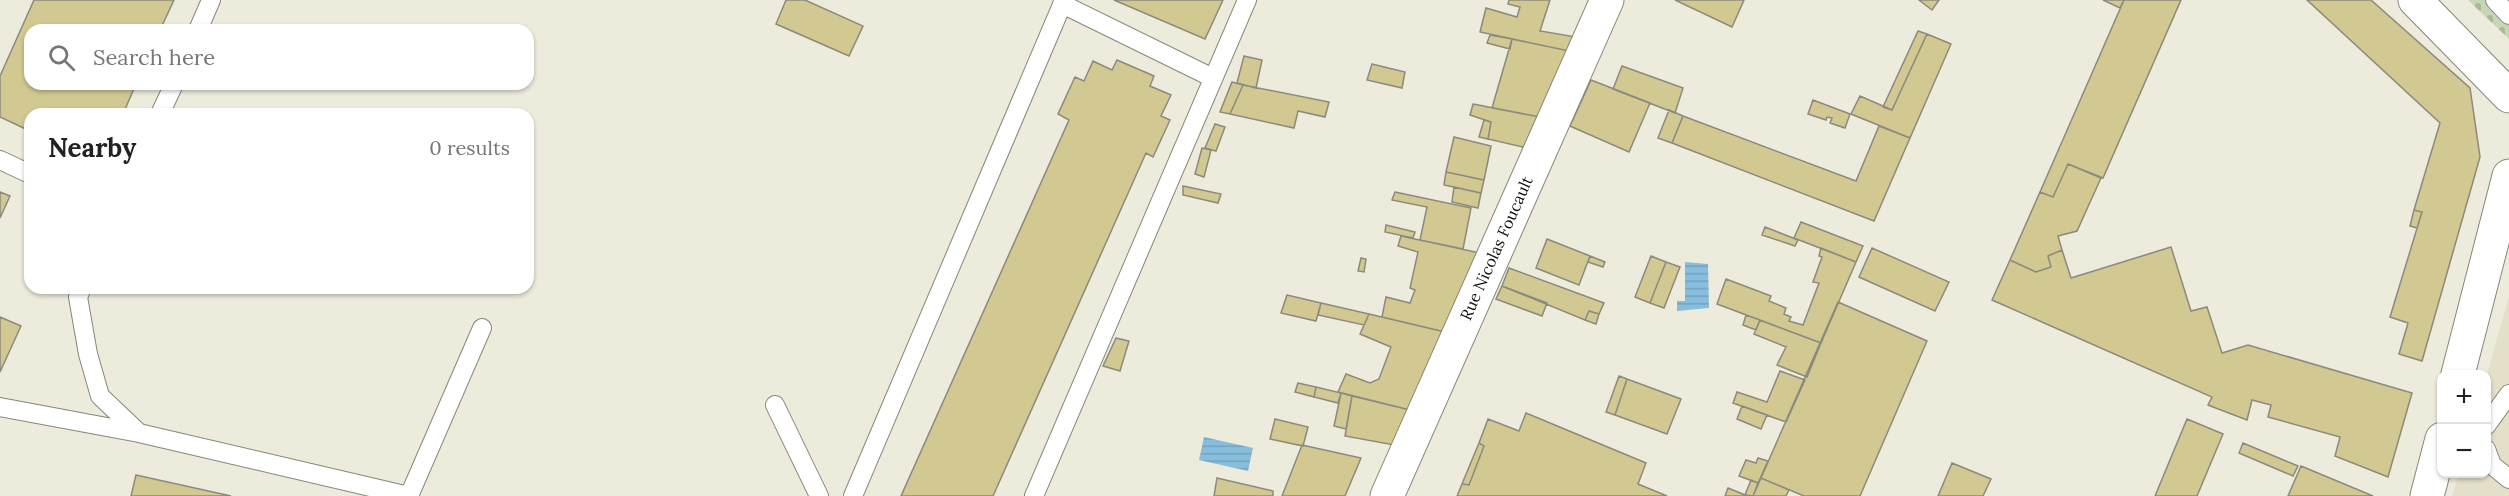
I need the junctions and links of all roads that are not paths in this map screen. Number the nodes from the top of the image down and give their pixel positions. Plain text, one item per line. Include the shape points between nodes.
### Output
1 (211, 0) edge
2 (1247, 0) edge
3 (1607, 0) edge
4 (2415, 0) edge
5 (2495, 0) edge
6 (1063, 2) edge
7 (2509, 15) edge
8 (201, 24) edge
9 (1213, 78) junction
10 (171, 90) edge
11 (2509, 96) edge
12 (163, 108) edge
13 (0, 160) edge
14 (24, 171) edge
15 (2509, 176) edge
16 (79, 294) edge
17 (482, 328) dead end
18 (2459, 370) edge
19 (2509, 394) edge
20 (775, 405) dead end
21 (0, 407) edge
22 (2488, 424) edge
23 (139, 433) junction
24 (2437, 458) edge
25 (2491, 462) edge
26 (2509, 479) edge
27 (409, 496) edge
28 (819, 496) edge
29 (853, 496) edge
30 (1034, 496) edge
31 (1387, 496) edge
32 (2427, 496) edge

1 - 8 lane
2 - 9 lane
3 - 31 street, Rue Nicolas Foucault
4 - 11 street
5 - 7 lane
6 - 9 lane
6 - 29 lane
9 - 30 lane
10 - 12 lane
13 - 14 lane
15 - 18 street
16 - 23 lane via 88,354 100,396
17 - 27 lane
19 - 22 lane
20 - 28 lane
21 - 23 lane
23 - 27 lane
24 - 32 street
25 - 26 lane

